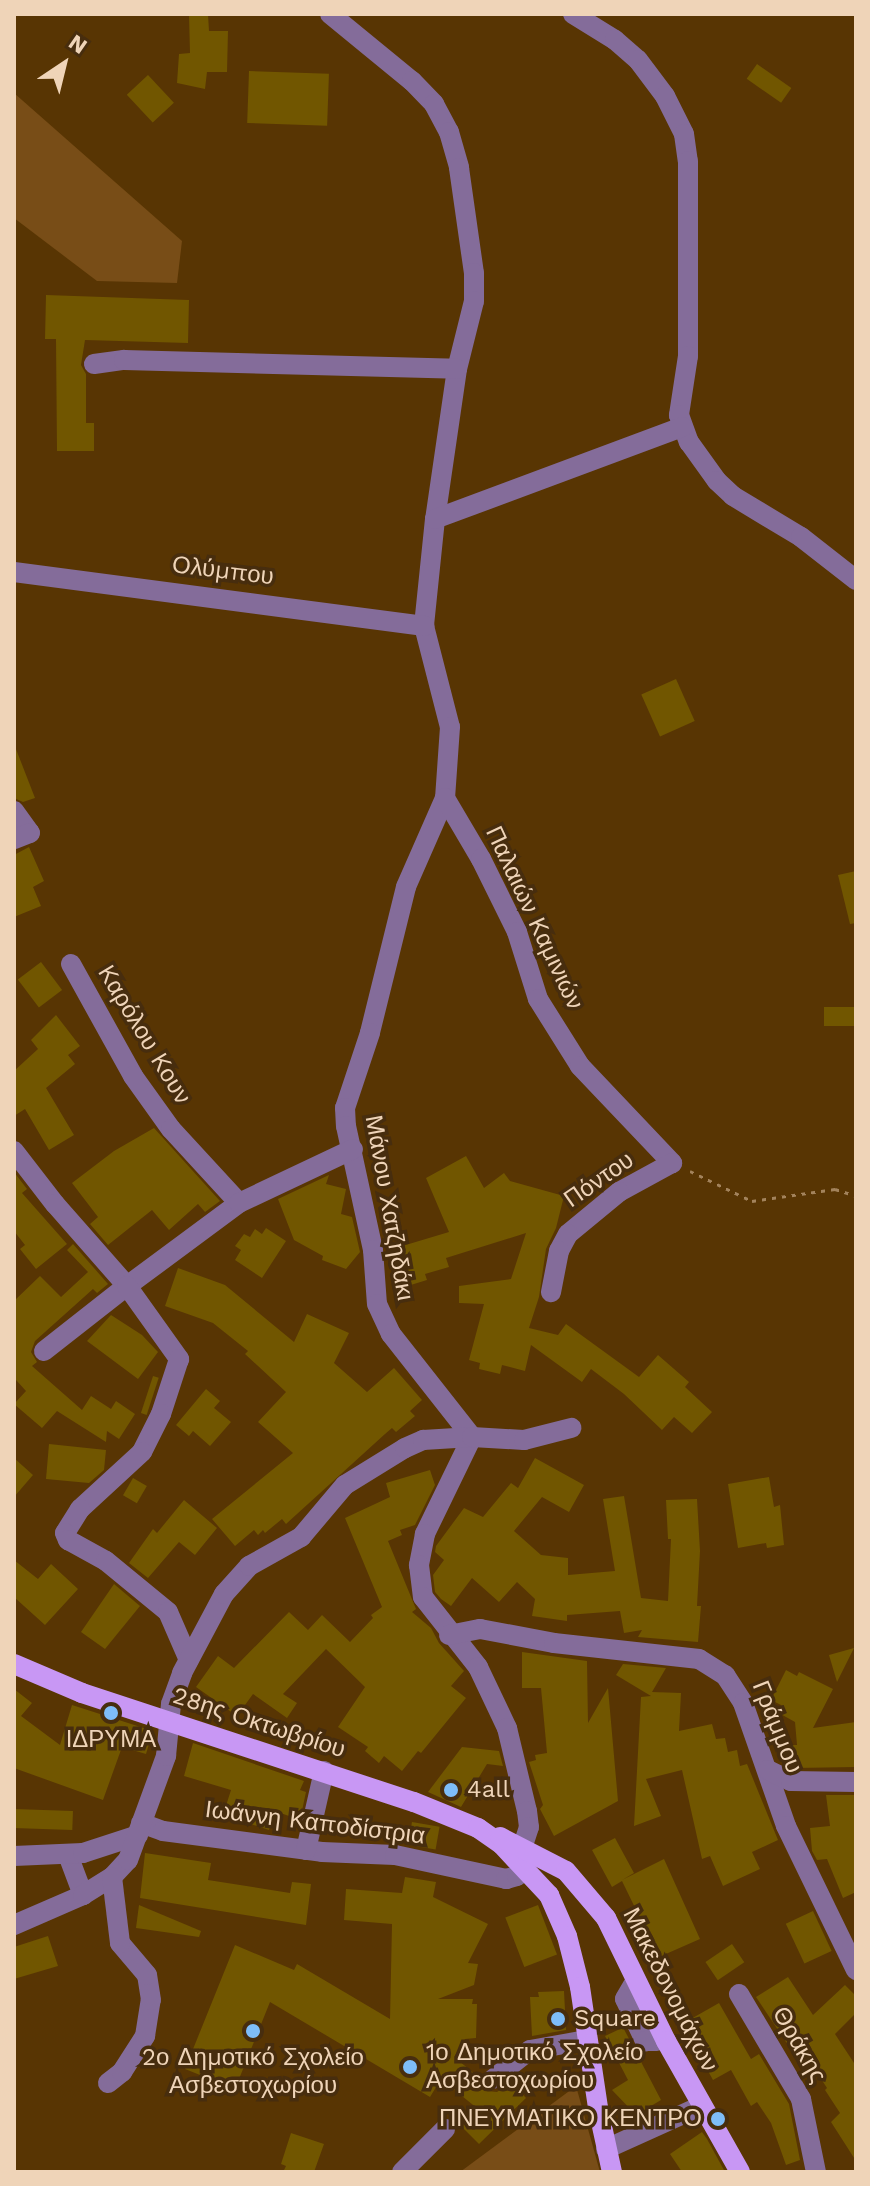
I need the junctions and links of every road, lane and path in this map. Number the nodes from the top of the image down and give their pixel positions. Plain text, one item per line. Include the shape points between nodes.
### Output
1 (330, 14) edge
2 (573, 14) edge
3 (94, 364) dead end
4 (457, 369) junction
5 (682, 427) junction
6 (435, 519) junction
7 (14, 572) edge
8 (856, 580) edge
9 (424, 626) junction
10 (445, 798) junction
11 (14, 811) edge
12 (22, 836) edge
13 (71, 964) dead end
14 (353, 1149) junction
15 (14, 1151) edge
16 (672, 1163) junction
17 (856, 1196) edge
18 (239, 1203) junction
19 (127, 1286) junction
20 (551, 1292) dead end
21 (44, 1351) dead end
22 (571, 1428) dead end
23 (472, 1437) junction
24 (449, 1635) junction
25 (189, 1660) junction
26 (14, 1664) edge
27 (169, 1722) junction
28 (768, 1770) junction
29 (324, 1771) junction
30 (856, 1782) edge
31 (140, 1829) junction
32 (488, 1834) junction
33 (523, 1846) junction
34 (306, 1850) junction
35 (68, 1855) junction
36 (14, 1856) edge
37 (526, 1867) junction
38 (112, 1877) junction
39 (586, 1892) junction
40 (83, 1895) junction
41 (549, 1895) junction
42 (14, 1925) edge
43 (856, 1970) edge
44 (633, 1985) dead end
45 (739, 1994) dead end
46 (587, 2040) junction
47 (657, 2041) dead end
48 (493, 2079) dead end
49 (108, 2083) dead end
50 (701, 2106) junction
51 (445, 2129) dead end
52 (606, 2149) junction
53 (402, 2172) edge
54 (612, 2172) edge
55 (740, 2172) edge
56 (816, 2172) edge

1 - 4 street via 412,81 434,104 449,132 474,273 474,301
2 - 5 street via 638,60 684,134 688,356
3 - 4 street via 124,360
4 - 6 street
5 - 6 street
5 - 8 street via 733,496 801,537
6 - 9 street
7 - 9 street, Ολύμπου
9 - 10 street, Μάνου Χατζηδάκι via 450,727
10 - 14 street, Μάνου Χατζηδάκι via 406,887 370,1033 345,1108
10 - 16 street, Παλαιών Καμινιών via 517,932 538,999 580,1066
11 - 12 street
13 - 18 street, Καρόλου Κουν via 133,1076 171,1129
14 - 18 street
14 - 23 street, Μάνου Χατζηδάκι via 373,1250 377,1304 391,1334
15 - 19 street
16 - 17 path via 752,1201 835,1189
16 - 20 street, Πόντου via 619,1192 568,1234
18 - 19 street
19 - 21 street
19 - 25 street via 179,1359 178,1370 142,1452 80,1509 65,1533 168,1612
22 - 23 street via 524,1440
23 - 24 street via 425,1534 419,1565 423,1597
23 - 25 street via 423,1440 345,1485 301,1537 236,1578
24 - 28 street, Γράμμου via 480,1629 699,1659 736,1687
24 - 33 street via 478,1667 507,1728 527,1811
25 - 27 street via 174,1692
26 - 27 main road, 28ης Οκτωβρίου
27 - 29 main road, 28ης Οκτωβρίου
27 - 31 street via 169,1748
28 - 30 street via 791,1781
28 - 43 street, Γράμμου via 793,1840
29 - 32 main road, 28ης Οκτωβρίου
29 - 34 street
31 - 34 street, Ιωάννη Καποδίστρια
31 - 35 street via 104,1849
31 - 38 street via 128,1860
32 - 33 main road, Μακεδονομάχων
32 - 37 main road
33 - 39 main road, Μακεδονομάχων via 566,1871
34 - 37 street, Ιωάννη Καποδίστρια via 395,1855 506,1879
35 - 36 street
35 - 40 street
37 - 41 main road
38 - 40 street
38 - 49 street via 120,1943 147,1975 151,2000 145,2036 122,2072
39 - 41 main road via 560,1888
39 - 50 main road, Μακεδονομάχων via 617,1936
40 - 42 street
41 - 46 main road via 574,1961
44 - 47 street via 625,1999 645,2041
45 - 56 street, Θράκης via 801,2099
46 - 48 street via 530,2050
46 - 52 main road
50 - 52 street
50 - 55 main road, Μακεδονομάχων
51 - 53 street
52 - 54 main road

